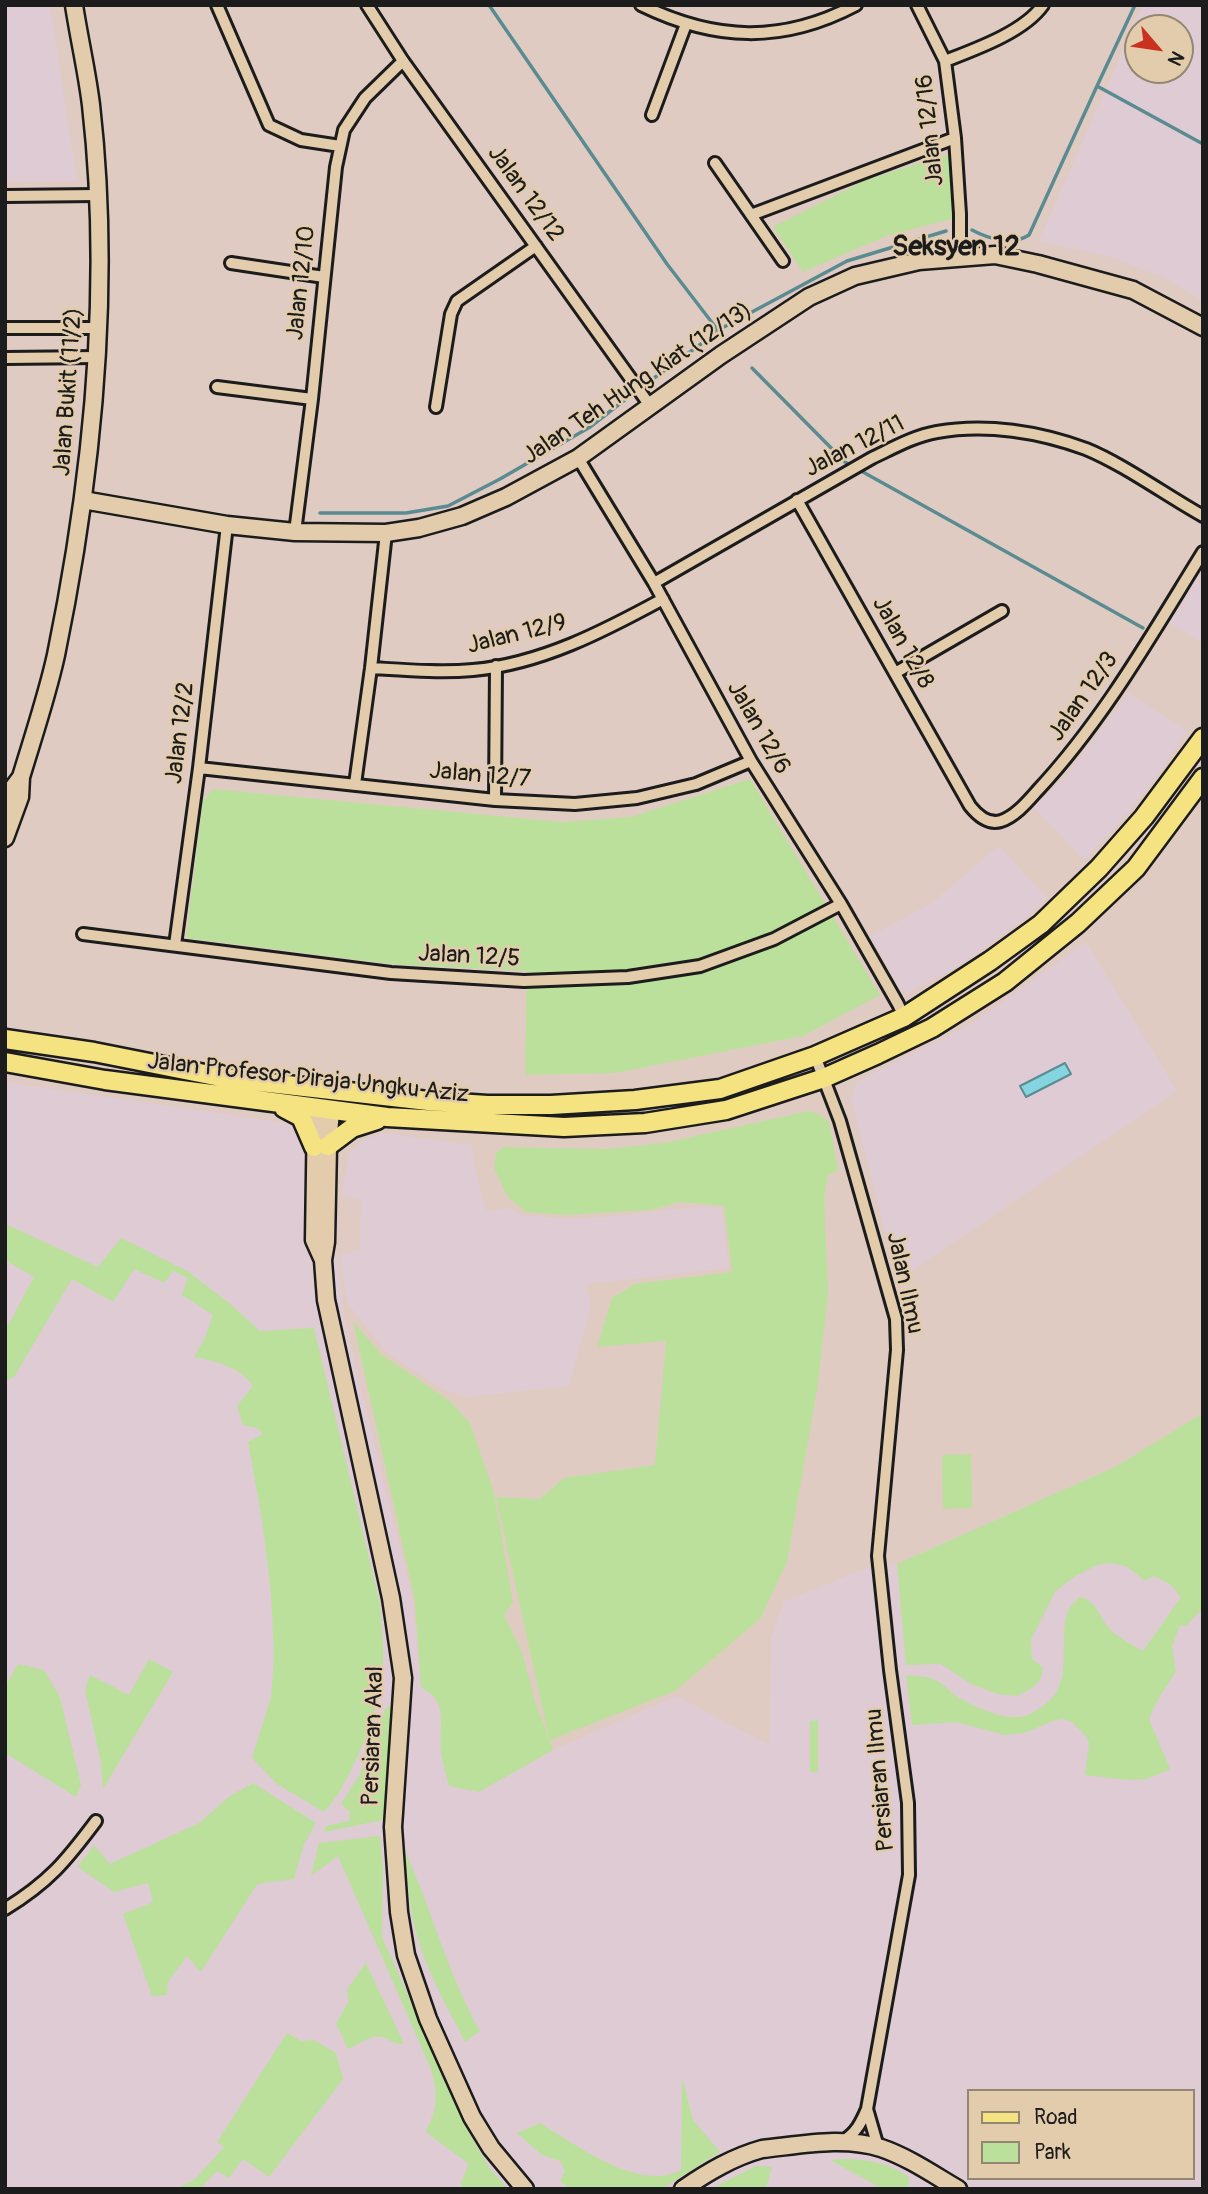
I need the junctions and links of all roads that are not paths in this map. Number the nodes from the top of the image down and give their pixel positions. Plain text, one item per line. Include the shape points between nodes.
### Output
1 (74, 5) edge
2 (216, 5) edge
3 (367, 5) edge
4 (641, 5) edge
5 (856, 5) edge
6 (917, 5) edge
7 (1043, 5) edge
8 (686, 24) junction
9 (403, 61) junction
10 (945, 61) junction
11 (652, 116) dead end
12 (954, 138) junction
13 (340, 146) junction
14 (715, 163) dead end
15 (97, 195) junction
16 (5, 196) edge
17 (751, 215) junction
18 (536, 246) junction
19 (960, 257) junction
20 (783, 261) dead end
21 (231, 263) dead end
22 (324, 277) junction
23 (1203, 327) edge
24 (5, 328) edge
25 (99, 328) junction
26 (5, 358) edge
27 (98, 358) junction
28 (217, 387) dead end
29 (312, 399) junction
30 (436, 407) dead end
31 (651, 407) junction
32 (578, 458) junction
33 (83, 500) junction
34 (797, 500) junction
35 (1203, 516) edge
36 (227, 525) junction
37 (295, 531) junction
38 (386, 533) junction
39 (1203, 552) edge
40 (654, 583) junction
41 (663, 599) junction
42 (1002, 611) dead end
43 (496, 666) junction
44 (372, 668) junction
45 (895, 673) junction
46 (1203, 738) edge
47 (751, 761) junction
48 (199, 768) junction
49 (21, 778) junction
50 (1203, 778) edge
51 (355, 784) junction
52 (495, 800) junction
53 (5, 803) edge
54 (970, 806) joint
55 (5, 838) edge
56 (841, 904) junction
57 (83, 934) dead end
58 (175, 945) junction
59 (904, 1017) junction
60 (5, 1039) edge
61 (816, 1056) junction
62 (5, 1062) edge
63 (824, 1078) junction
64 (261, 1081) junction
65 (428, 1101) junction
66 (271, 1103) junction
67 (323, 1108) junction
68 (387, 1117) junction
69 (321, 1147) junction
70 (879, 1569) joint
71 (96, 1821) dead end
72 (5, 1909) edge
73 (867, 2109) junction
74 (841, 2143) junction
75 (878, 2147) junction
76 (525, 2189) edge
77 (682, 2189) edge
78 (958, 2189) edge

1 - 15 street, Jalan Bukit (11/2) via 91,105
2 - 13 street via 269,125 301,140
3 - 9 street, Jalan 12/12
4 - 8 street
5 - 8 street via 831,18 775,33 723,32
6 - 10 street, Jalan 12/16
7 - 10 street via 1011,31
8 - 11 street
9 - 13 street, Jalan 12/10 via 365,98
9 - 18 street, Jalan 12/12
10 - 12 street, Jalan 12/16
12 - 17 street
12 - 19 street, Jalan 12/16
13 - 22 street, Jalan 12/10
14 - 17 street
15 - 16 street
15 - 25 street, Jalan Bukit (11/2)
17 - 20 street
18 - 30 street via 457,300
18 - 31 street, Jalan 12/12
19 - 23 street, Jalan Teh Hung Kiat (12/13) via 995,255 1133,290
19 - 31 street, Jalan Teh Hung Kiat (12/13) via 855,276 809,297
21 - 22 street
22 - 29 street, Jalan 12/10
24 - 25 street
25 - 27 street, Jalan Bukit (11/2)
26 - 27 street
27 - 33 street, Jalan Bukit (11/2)
28 - 29 street
29 - 37 street, Jalan 12/10
31 - 32 street, Jalan Teh Hung Kiat (12/13)
32 - 38 street, Jalan Teh Hung Kiat (12/13) via 462,516
32 - 40 street, Jalan 12/6
33 - 36 street, Jalan Teh Hung Kiat (12/13)
33 - 49 street, Jalan Bukit (11/2) via 55,657
34 - 35 street, Jalan 12/11 via 909,440 937,432 987,428 1020,432 1094,453
34 - 40 street, Jalan 12/11
34 - 45 street, Jalan 12/8
36 - 37 street, Jalan Teh Hung Kiat (12/13)
36 - 48 street, Jalan 12/2
37 - 38 street, Jalan Teh Hung Kiat (12/13)
38 - 44 street
39 - 54 street, Jalan 12/3 via 1084,736 1023,807 1003,821 992,822 979,817
40 - 41 street, Jalan 12/6
41 - 43 street, Jalan 12/9 via 576,643
41 - 47 street, Jalan 12/6
42 - 45 street
43 - 44 street, Jalan 12/9 via 418,671
43 - 52 street
44 - 51 street
45 - 54 street, Jalan 12/8
46 - 59 main road, Jalan Profesor Diraja Ungku Aziz via 1100,868 1041,924
47 - 52 street, Jalan 12/7 via 696,784 637,799 575,804
47 - 56 street, Jalan 12/6
48 - 51 street, Jalan 12/7
48 - 58 street, Jalan 12/2
49 - 53 street, Jalan Bukit (11/2)
49 - 55 street, Jalan Bukit (11/2) via 20,797
50 - 63 main road, Jalan Profesor Diraja Ungku Aziz via 1136,868 1006,982 932,1028
51 - 52 street, Jalan 12/7
56 - 58 street, Jalan 12/5 via 774,939 700,966 628,977 524,981 391,973
56 - 59 street, Jalan 12/6
57 - 58 street, Jalan 12/5
59 - 61 main road, Jalan Profesor Diraja Ungku Aziz
60 - 64 main road, Jalan Profesor Diraja Ungku Aziz
61 - 63 street, Jalan Ilmu
61 - 65 main road, Jalan Profesor Diraja Ungku Aziz via 720,1088 635,1100 551,1105
62 - 66 main road, Jalan Profesor Diraja Ungku Aziz
63 - 68 main road, Jalan Profesor Diraja Ungku Aziz via 726,1110 645,1123 564,1127
63 - 70 street, Jalan Ilmu via 896,1320
64 - 65 main road, Jalan Profesor Diraja Ungku Aziz
64 - 67 main road
65 - 67 main road
66 - 67 main road, Jalan Profesor Diraja Ungku Aziz
66 - 69 main road via 301,1117
67 - 68 main road, Jalan Profesor Diraja Ungku Aziz
67 - 69 street, Persiaran Akal
68 - 69 main road via 352,1128
69 - 76 street, Persiaran Akal via 314,1240 323,1261 326,1300 391,1598 403,1678 393,1827 406,1955 428,2019 472,2117
70 - 73 street, Persiaran Ilmu via 908,1802 909,1874
71 - 72 street via 43,1884
73 - 74 street, Persiaran Ilmu via 852,2136
73 - 75 street, Persiaran Ilmu
74 - 75 street
74 - 77 street via 750,2152
75 - 78 street

